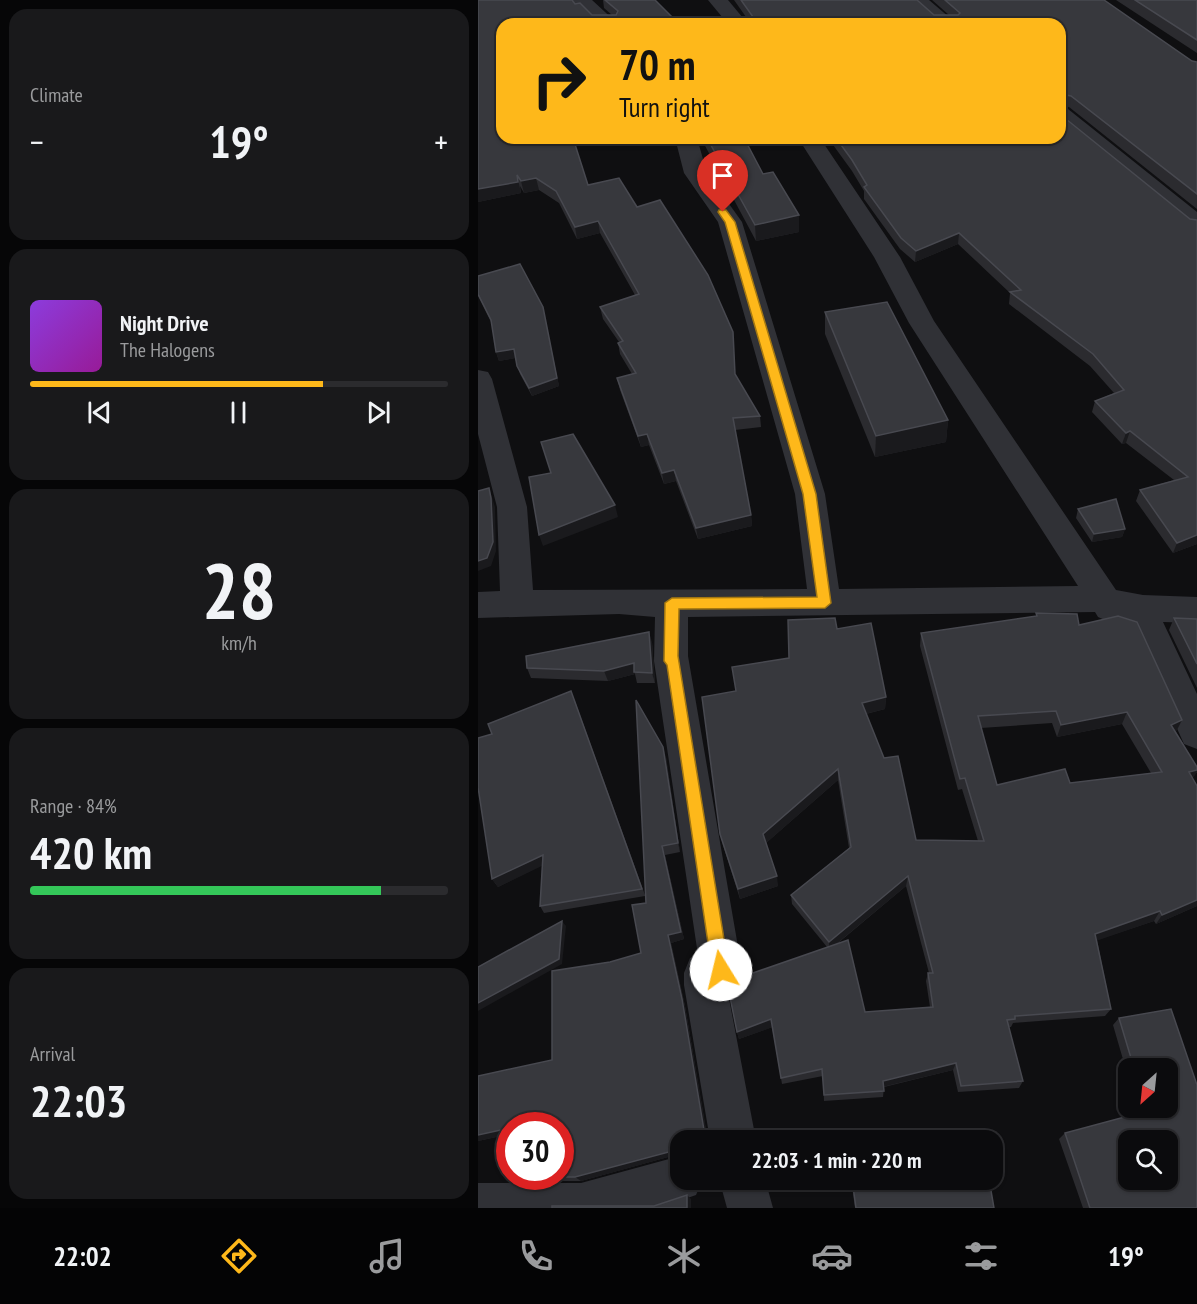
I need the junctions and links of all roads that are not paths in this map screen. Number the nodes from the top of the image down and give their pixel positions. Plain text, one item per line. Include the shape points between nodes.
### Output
1 (581, 0) edge
2 (718, 0) edge
3 (917, 0) edge
4 (601, 18) edge
5 (733, 18) edge
6 (940, 18) edge
7 (1066, 119) edge
8 (688, 144) edge
9 (813, 144) edge
10 (1196, 224) edge
11 (478, 379) edge
12 (1106, 602) junction
13 (672, 603) junction
14 (825, 603) junction
15 (517, 604) junction
16 (478, 605) edge
17 (1196, 609) edge
18 (1196, 733) edge
19 (731, 1130) edge
20 (670, 1182) edge
21 (745, 1190) edge
22 (478, 1206) edge
23 (750, 1208) edge

1 - 4 street
2 - 5 street
3 - 6 street
7 - 10 street
8 - 14 street via 696,173 730,222 810,494
9 - 12 street via 887,257 922,323
11 - 15 street via 512,507
12 - 14 street via 1094,599
12 - 17 street via 1143,608
12 - 18 street via 1110,608 1147,624
13 - 14 street
13 - 15 street
13 - 19 street via 671,661 721,970 705,973 705,985
15 - 16 street
20 - 22 street via 581,1206
21 - 23 street

